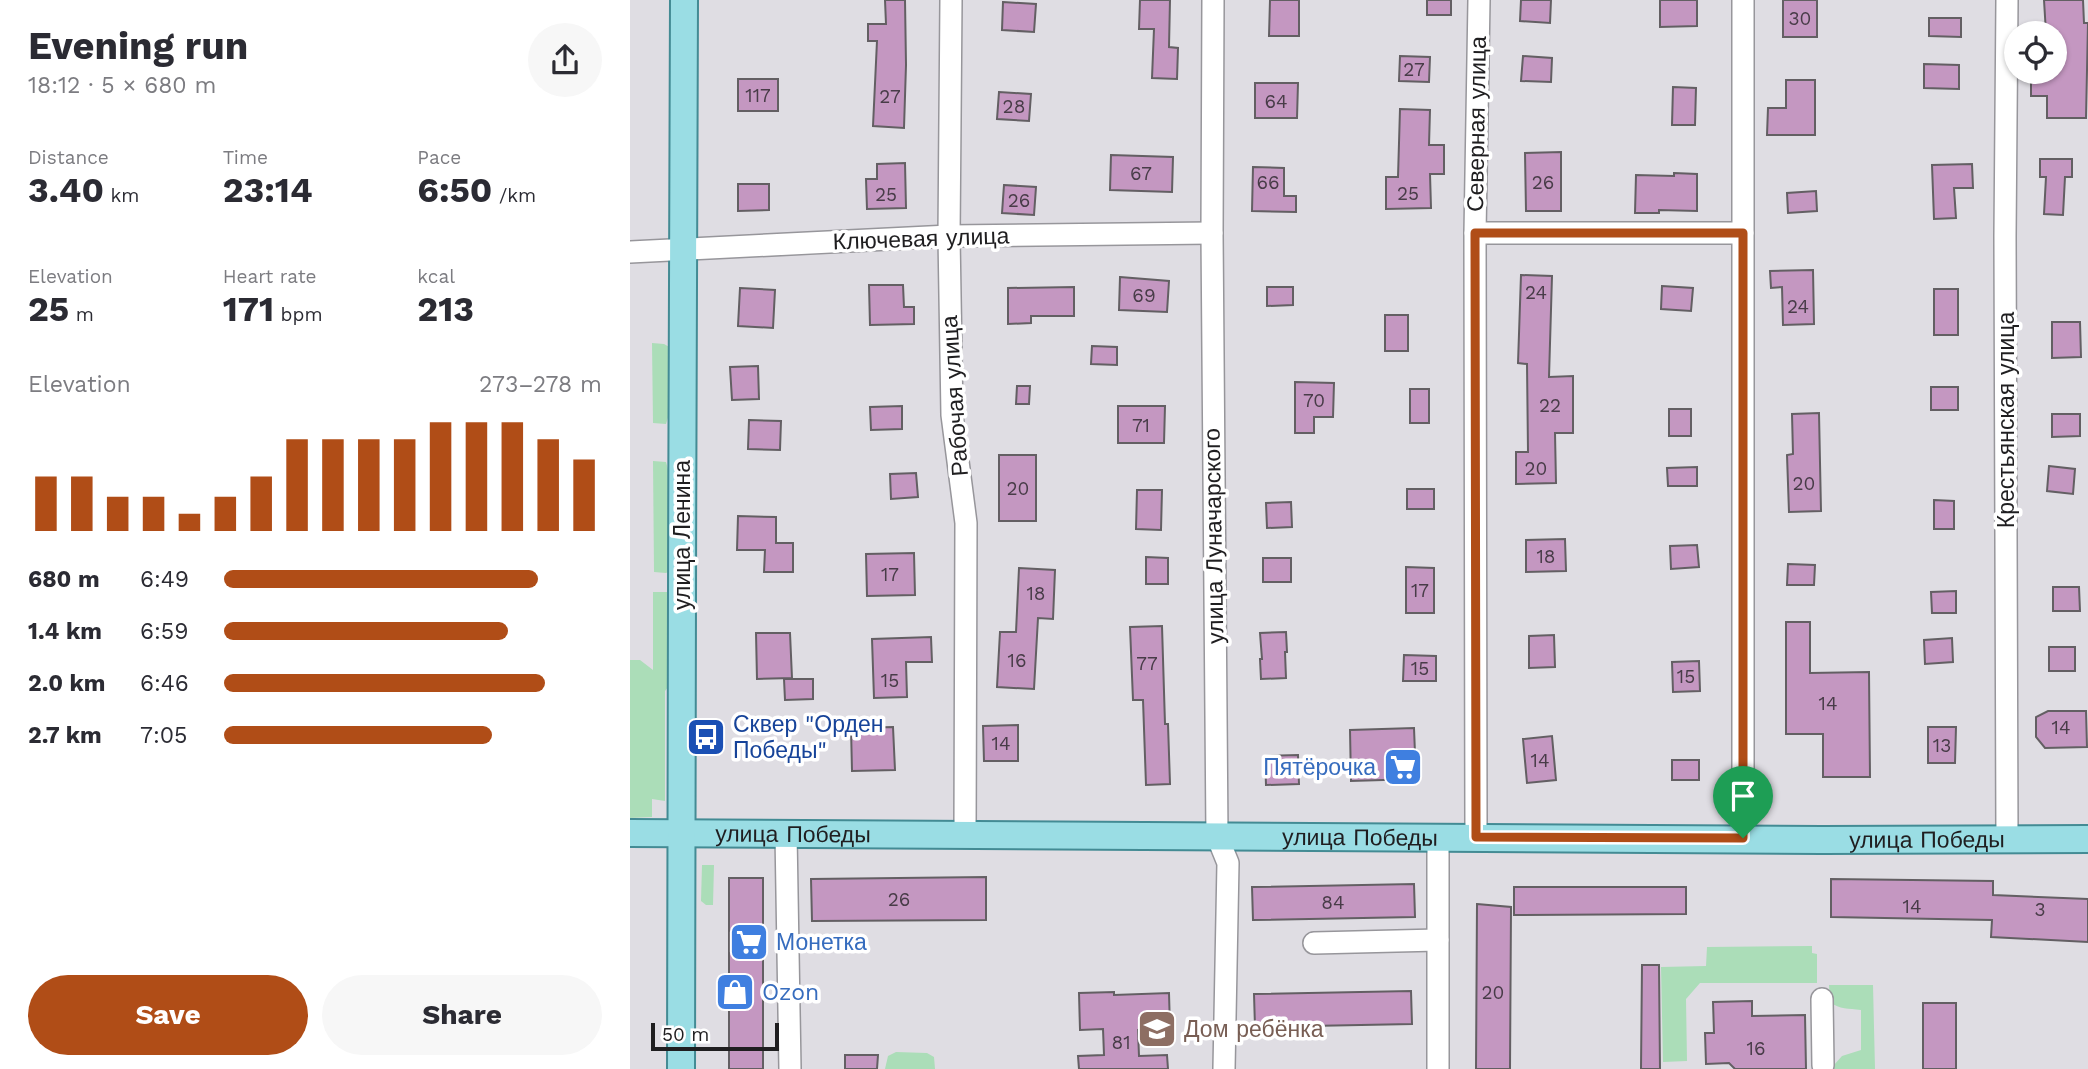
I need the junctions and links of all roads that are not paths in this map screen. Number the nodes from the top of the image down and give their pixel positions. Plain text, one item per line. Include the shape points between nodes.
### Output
1 (684, 0) edge
2 (951, 0) edge
3 (1213, 0) edge
4 (1479, 0) edge
5 (1743, 0) edge
6 (2007, 0) edge
7 (1212, 233) junction
8 (1475, 233) junction
9 (1743, 233) junction
10 (949, 236) junction
11 (681, 250) junction
12 (630, 252) edge
13 (630, 832) edge
14 (683, 833) junction
15 (786, 834) junction
16 (965, 834) junction
17 (1217, 836) junction
18 (1438, 836) junction
19 (1476, 837) junction
20 (1743, 838) junction
21 (2007, 839) junction
22 (2088, 839) edge
23 (1438, 940) junction
24 (1314, 943) dead end
25 (1822, 999) dead end
26 (1823, 1065) dead end
27 (681, 1069) edge
28 (790, 1069) edge
29 (1224, 1069) edge
30 (1438, 1069) edge

1 - 11 main road, улица Ленина
2 - 10 street, Рабочая улица
3 - 7 street, улица Луначарского
4 - 8 street, Северная улица
5 - 9 street
6 - 21 street, Крестьянская улица
7 - 10 street, Ключевая улица
7 - 17 street, улица Луначарского
8 - 9 street
8 - 19 street, Северная улица
9 - 20 street
10 - 11 street, Ключевая улица
10 - 16 street, Рабочая улица via 952,415 966,523
11 - 12 street, Ключевая улица
11 - 14 main road, улица Ленина
13 - 14 main road, улица Победы
14 - 15 main road, улица Победы
14 - 27 main road, улица Ленина
15 - 16 main road, улица Победы
15 - 28 street
16 - 17 main road, улица Победы
17 - 18 main road, улица Победы
17 - 29 street, улица Луначарского via 1228,863
18 - 19 main road, улица Победы
18 - 23 street
19 - 20 main road, улица Победы
20 - 21 main road, улица Победы
21 - 22 main road, улица Победы
23 - 24 street
23 - 30 street
25 - 26 street

